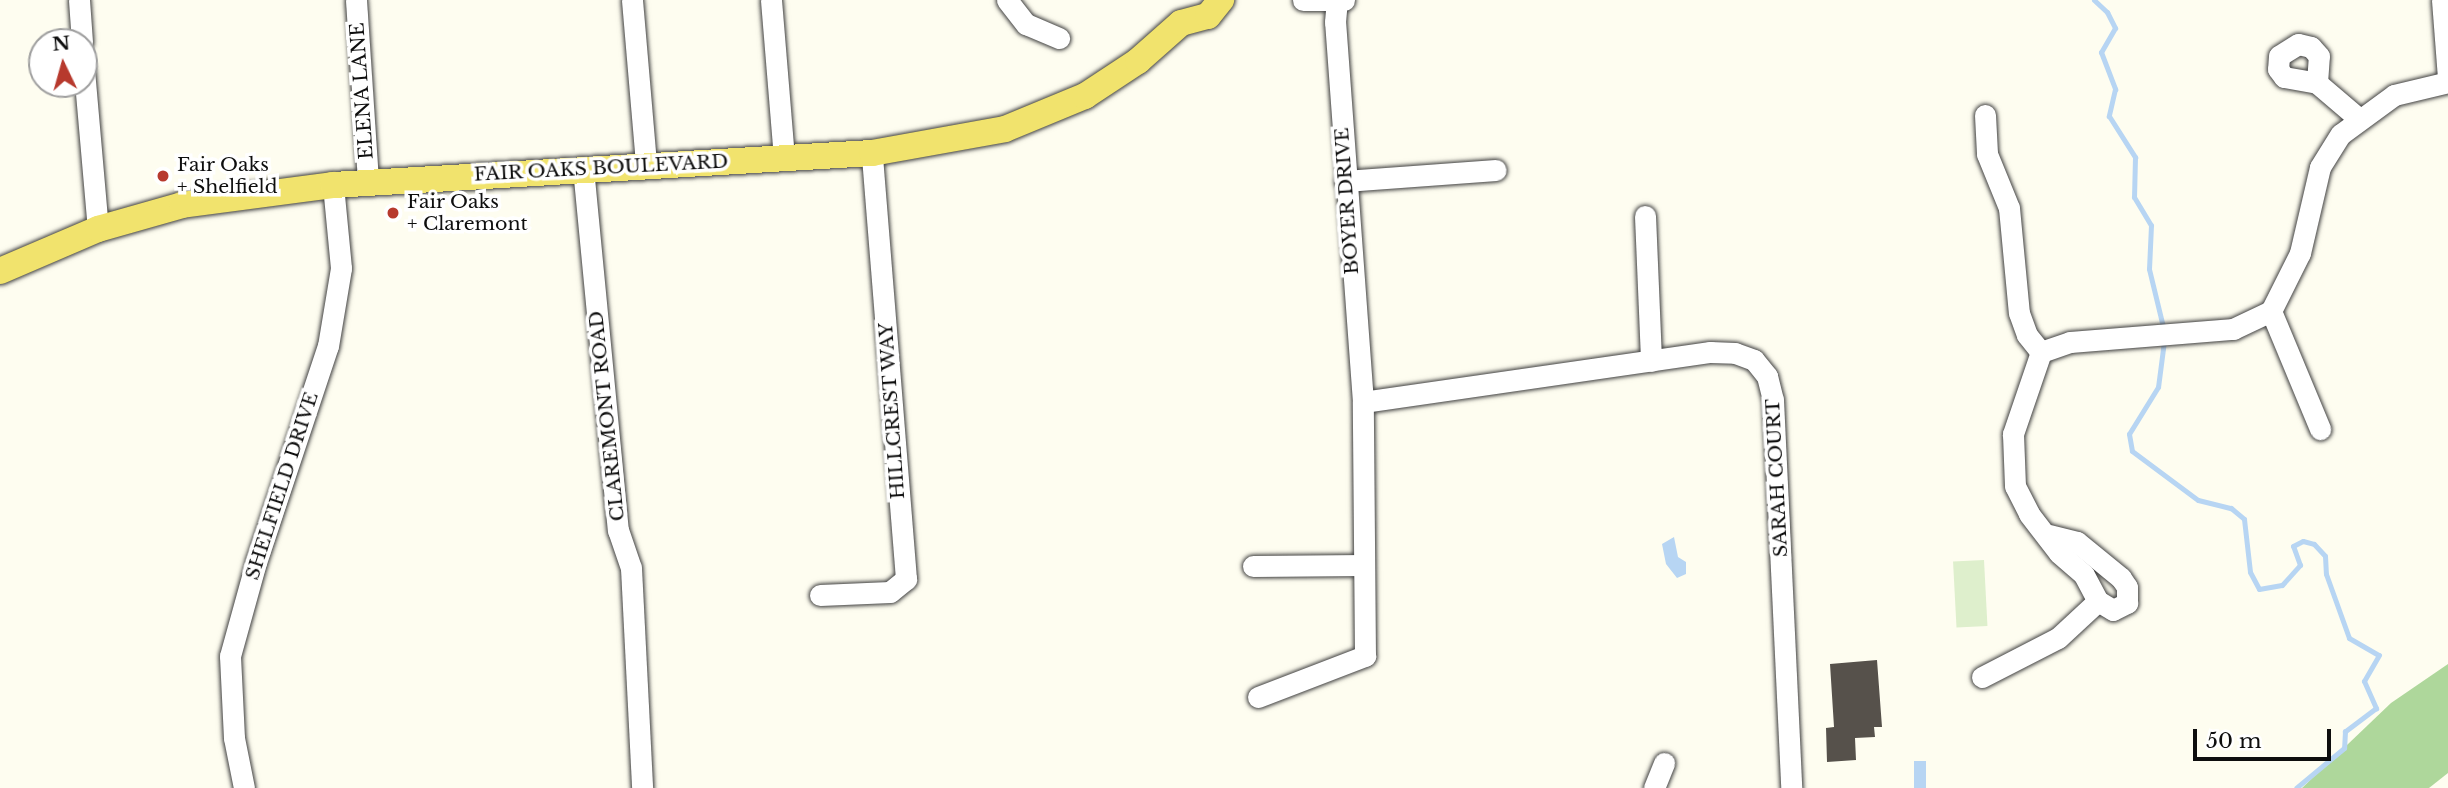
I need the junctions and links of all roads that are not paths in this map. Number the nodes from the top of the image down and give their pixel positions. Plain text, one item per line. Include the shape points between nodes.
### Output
1 (79, 0) edge
2 (356, 0) edge
3 (632, 0) edge
4 (771, 0) edge
5 (1007, 0) edge
6 (1221, 0) edge
7 (1303, 0) edge
8 (1337, 0) edge
9 (1344, 0) edge
10 (2442, 0) edge
11 (1182, 11) edge
12 (81, 28) edge
13 (1059, 38) dead end
14 (2448, 80) edge
15 (2317, 83) dead end
16 (86, 98) edge
17 (1985, 115) dead end
18 (2358, 118) junction
19 (872, 153) junction
20 (784, 159) junction
21 (646, 163) junction
22 (583, 168) junction
23 (1496, 170) dead end
24 (1345, 181) junction
25 (368, 182) junction
26 (333, 185) junction
27 (1645, 216) dead end
28 (98, 229) junction
29 (0, 271) edge
30 (2271, 311) junction
31 (2041, 352) junction
32 (1651, 360) junction
33 (1363, 402) junction
34 (2320, 429) dead end
35 (2049, 535) junction
36 (1364, 565) junction
37 (1253, 566) dead end
38 (820, 595) dead end
39 (2098, 601) junction
40 (1982, 677) dead end
41 (1258, 697) dead end
42 (1664, 763) dead end
43 (244, 788) edge
44 (642, 788) edge
45 (1654, 788) edge
46 (1791, 788) edge

1 - 12 street
2 - 25 street, ELENA LANE
3 - 21 street
4 - 20 street
5 - 13 street via 1026,24
6 - 11 main road, FAIR OAKS BOULEVARD via 1209,16
7 - 8 street
8 - 9 street
8 - 24 street, BOYER DRIVE
10 - 14 street
11 - 19 main road, FAIR OAKS BOULEVARD via 1120,74 1045,114 1005,129
14 - 18 street via 2394,95
15 - 18 street
16 - 28 street
17 - 31 street via 1987,154 2009,208 2019,313 2027,335
18 - 30 street via 2341,134 2320,167 2300,253
19 - 20 main road, FAIR OAKS BOULEVARD
19 - 38 street, HILLCREST WAY via 906,579 890,592
20 - 21 main road, FAIR OAKS BOULEVARD
21 - 22 main road, FAIR OAKS BOULEVARD
22 - 25 main road, FAIR OAKS BOULEVARD
22 - 44 street, CLAREMONT ROAD via 618,530 631,568
23 - 24 street
24 - 33 street, BOYER DRIVE
25 - 26 main road, FAIR OAKS BOULEVARD
26 - 28 main road, FAIR OAKS BOULEVARD via 182,205
26 - 43 street, SHELFIELD DRIVE via 341,268 328,346 256,562 230,656 234,738
27 - 32 street
28 - 29 main road, FAIR OAKS BOULEVARD
30 - 31 street via 2232,329 2070,342
30 - 34 street
31 - 35 street via 2010,452 2015,486 2029,514
32 - 33 street, SARAH COURT
32 - 46 street, SARAH COURT via 1735,353 1754,360 1771,386
33 - 36 street, BOYER DRIVE
35 - 39 street via 2059,553 2084,575
35 - 39 street via 2077,542 2127,587 2127,603 2113,610
36 - 37 street
36 - 41 street, BOYER DRIVE via 1365,656
39 - 40 street via 2058,638
42 - 45 street

